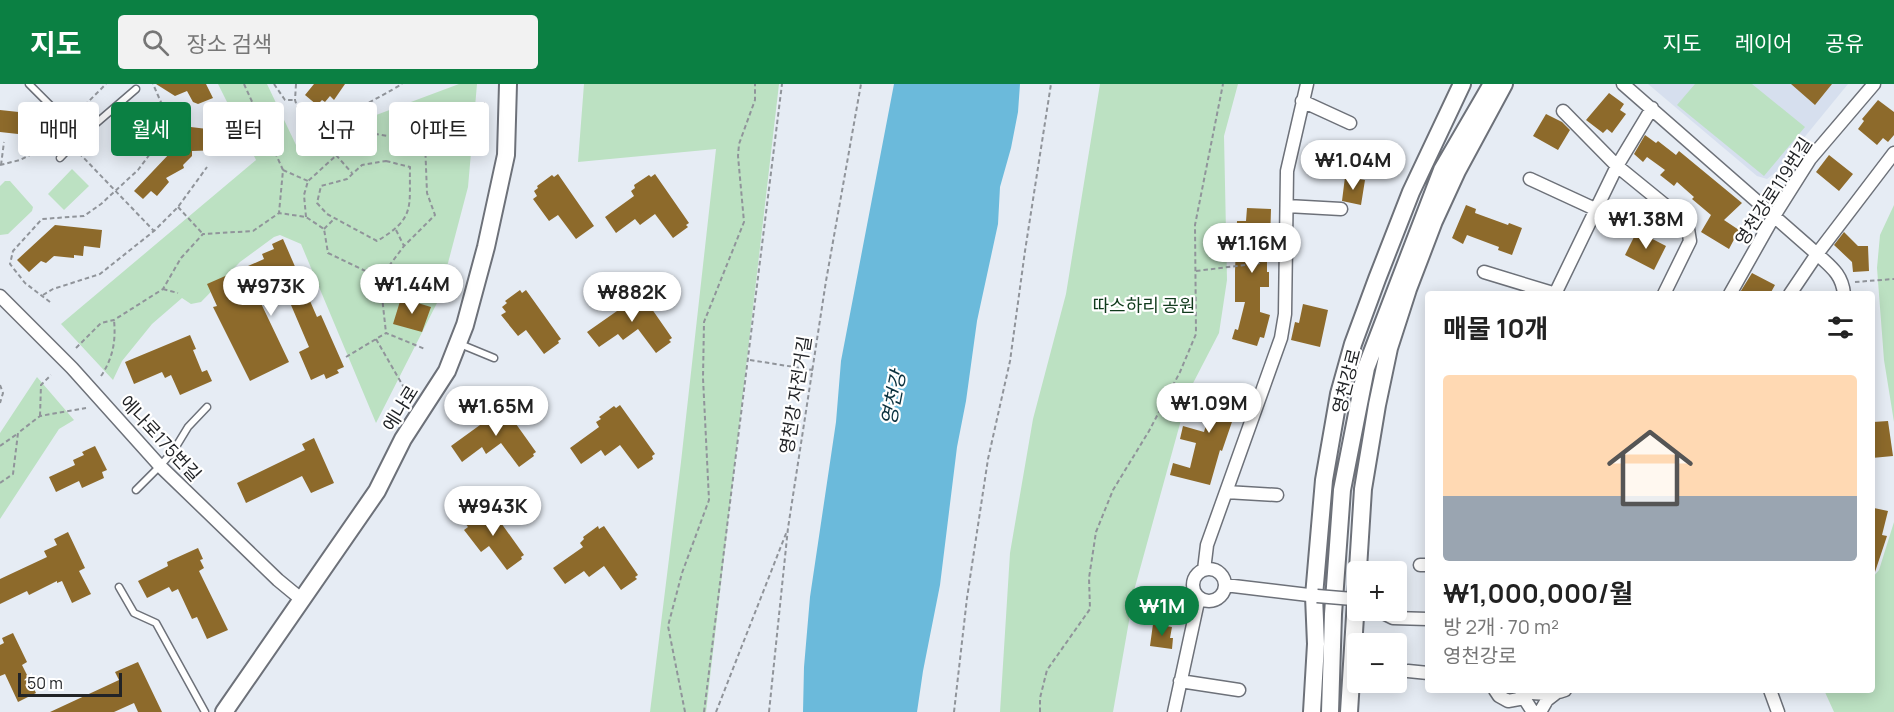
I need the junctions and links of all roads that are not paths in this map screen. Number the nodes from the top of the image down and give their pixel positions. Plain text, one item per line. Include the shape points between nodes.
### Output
1 (29, 84) edge
2 (508, 84) edge
3 (1307, 84) edge
4 (1462, 84) edge
5 (1492, 84) edge
6 (1503, 84) edge
7 (1875, 84) edge
8 (1626, 85) edge
9 (136, 89) dead end
10 (1302, 101) junction
11 (47, 102) edge
12 (1652, 108) junction
13 (1563, 111) dead end
14 (99, 121) edge
15 (1350, 123) dead end
16 (1894, 153) edge
17 (1617, 166) junction
18 (1530, 179) dead end
19 (1287, 206) junction
20 (1341, 209) dead end
21 (1595, 209) junction
22 (1774, 216) junction
23 (1817, 254) junction
24 (1484, 272) dead end
25 (1843, 289) edge
26 (1545, 291) edge
27 (1556, 291) edge
28 (1665, 291) edge
29 (1732, 291) edge
30 (1792, 291) edge
31 (0, 296) edge
32 (459, 344) junction
33 (495, 358) dead end
34 (207, 406) dead end
35 (160, 466) junction
36 (136, 490) dead end
37 (1226, 492) junction
38 (1277, 495) dead end
39 (1358, 561) edge
40 (1204, 570) junction
41 (1225, 585) junction
42 (119, 587) dead end
43 (1315, 596) junction
44 (1199, 597) junction
45 (301, 599) junction
46 (1347, 599) edge
47 (1407, 618) edge
48 (1425, 619) edge
49 (1354, 621) edge
50 (1408, 671) dead end
51 (1425, 673) edge
52 (1180, 681) junction
53 (1239, 690) dead end
54 (1496, 693) edge
55 (1523, 693) edge
56 (1524, 693) edge
57 (1533, 693) edge
58 (1551, 693) edge
59 (1558, 693) edge
60 (1771, 693) edge
61 (1512, 707) edge
62 (205, 712) edge
63 (224, 712) edge
64 (1174, 712) edge
65 (1312, 712) edge
66 (1330, 712) edge
67 (1349, 712) edge
68 (1533, 712) edge
69 (1540, 712) edge
70 (1778, 712) edge

1 - 11 lane
2 - 32 street, 에나로 via 506,155
3 - 10 street
4 - 43 street, 영천강로 via 1411,192 1353,344 1339,394 1324,480
5 - 66 street, 영천강로 via 1442,170 1366,368 1342,490
6 - 39 street, 영천강로 via 1434,220 1389,348 1363,489
7 - 22 street, 영천강로119번길 via 1810,159
8 - 12 street
9 - 14 lane
10 - 15 street
10 - 19 street via 1287,171
12 - 17 street
12 - 22 street
13 - 17 street
16 - 23 street
17 - 21 street
17 - 28 street via 1687,223 1690,241
18 - 21 street
19 - 20 street
19 - 37 street via 1286,314 1281,338
21 - 27 street
22 - 23 street
22 - 29 street, 영천강로119번길
23 - 25 street via 1839,275
23 - 30 street
24 - 26 street
31 - 35 street, 에나로175번길 via 72,368
32 - 33 lane
32 - 45 street, 에나로 via 376,491
34 - 35 lane
35 - 36 lane
35 - 45 street, 에나로175번길
37 - 38 street
37 - 40 street via 1207,545
40 - 41 street via 1218,572
40 - 44 street via 1194,580
41 - 43 street
41 - 44 street via 1214,600
42 - 62 lane via 134,613 156,624
43 - 46 street, bridge
43 - 65 street, 영천강로
44 - 52 street
45 - 63 street, 에나로
47 - 48 street
49 - 67 street, 영천강로
50 - 51 street
52 - 53 street
52 - 64 street
54 - 61 street
55 - 61 street
56 - 68 street
57 - 58 street
59 - 69 street via 1547,700
60 - 70 street

